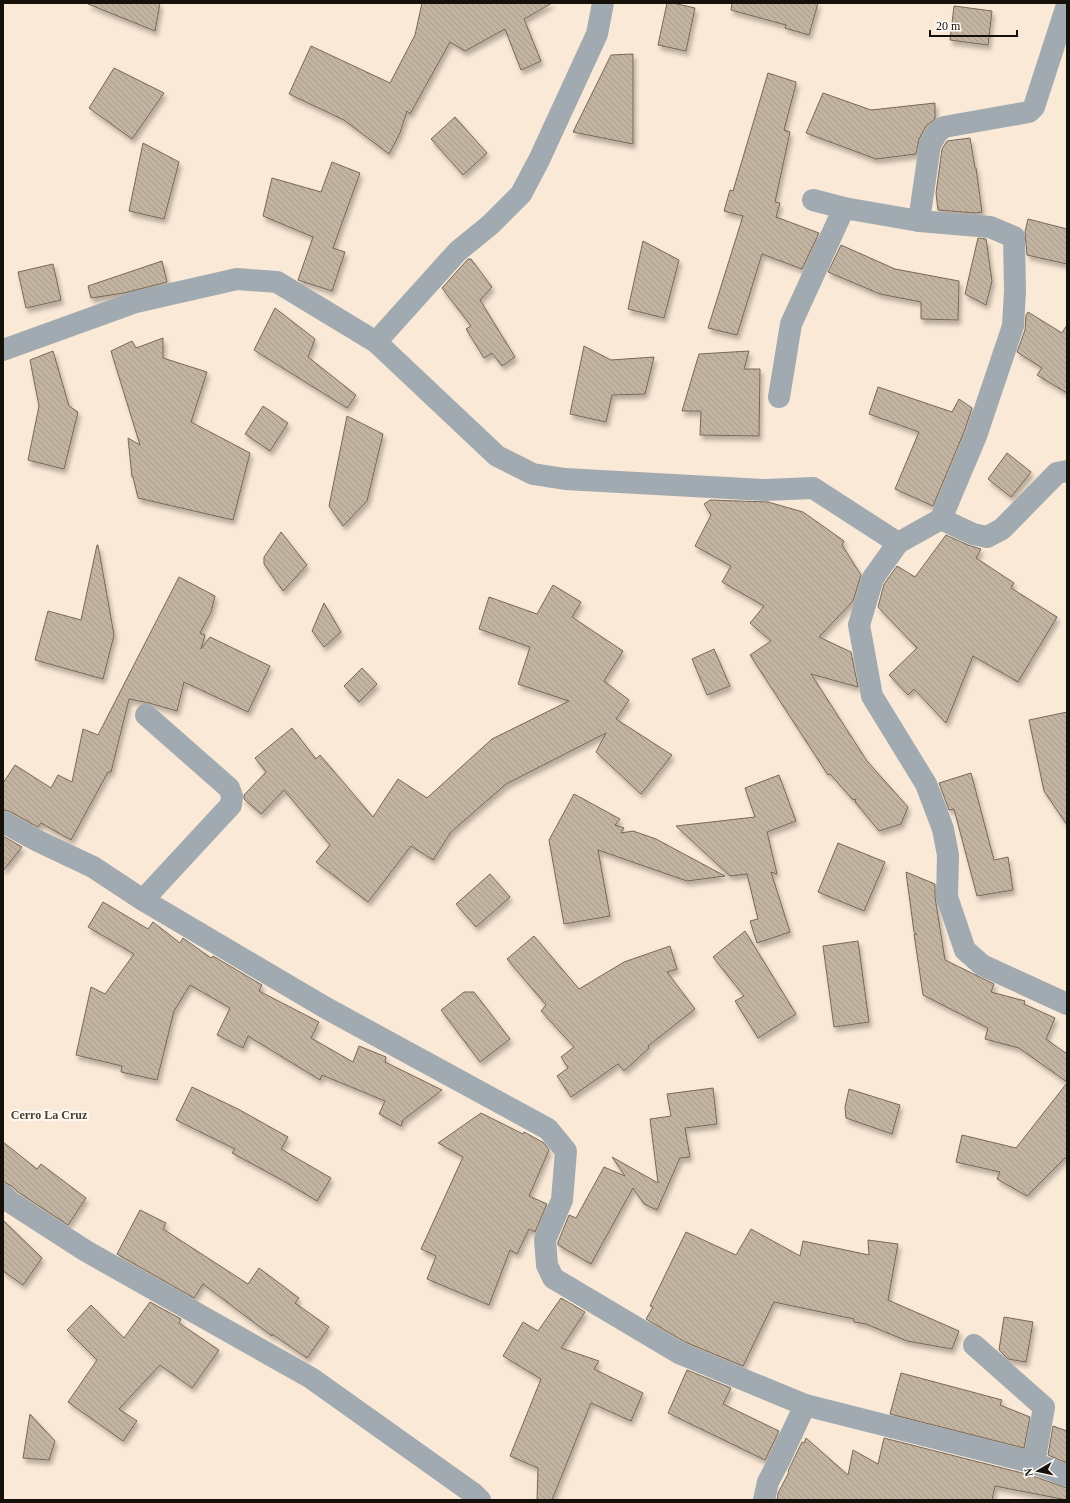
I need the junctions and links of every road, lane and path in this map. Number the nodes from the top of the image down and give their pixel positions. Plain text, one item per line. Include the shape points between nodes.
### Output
1 (603, 3) edge
2 (1067, 5) edge
3 (813, 200) dead end
4 (844, 208) junction
5 (919, 221) junction
6 (376, 342) junction
7 (3, 350) edge
8 (779, 397) dead end
9 (1067, 471) edge
10 (941, 519) junction
11 (898, 543) junction
12 (146, 715) dead end
13 (3, 822) edge
14 (143, 900) junction
15 (1067, 1004) edge
16 (3, 1195) edge
17 (974, 1345) dead end
18 (805, 1405) junction
19 (1034, 1463) junction
20 (1067, 1476) edge
21 (480, 1500) edge
22 (764, 1500) edge

1 - 6 street via 597,34 521,194 490,225 458,251
2 - 5 street via 1034,107 1029,112 944,127 937,133 930,145
3 - 4 street
4 - 5 street
4 - 8 street via 791,324
5 - 10 street via 990,227 1014,238 1013,326 976,436
6 - 7 street via 277,282 237,279 136,302
6 - 11 street via 497,456 533,474 565,479 758,490 813,488
9 - 10 street via 1057,473 1002,529 987,537
10 - 11 street
11 - 15 street via 873,578 859,625 872,696 926,784 943,829 948,855 947,897 964,950 982,965
12 - 14 street via 229,788 232,796 231,804
13 - 14 street via 38,842 93,867
14 - 18 street via 326,1008 548,1130 566,1151 562,1200 545,1240 547,1265 553,1278 679,1353
16 - 21 street via 86,1251 311,1378
17 - 19 street via 1044,1407
18 - 19 street
18 - 22 street via 768,1482
19 - 20 street

